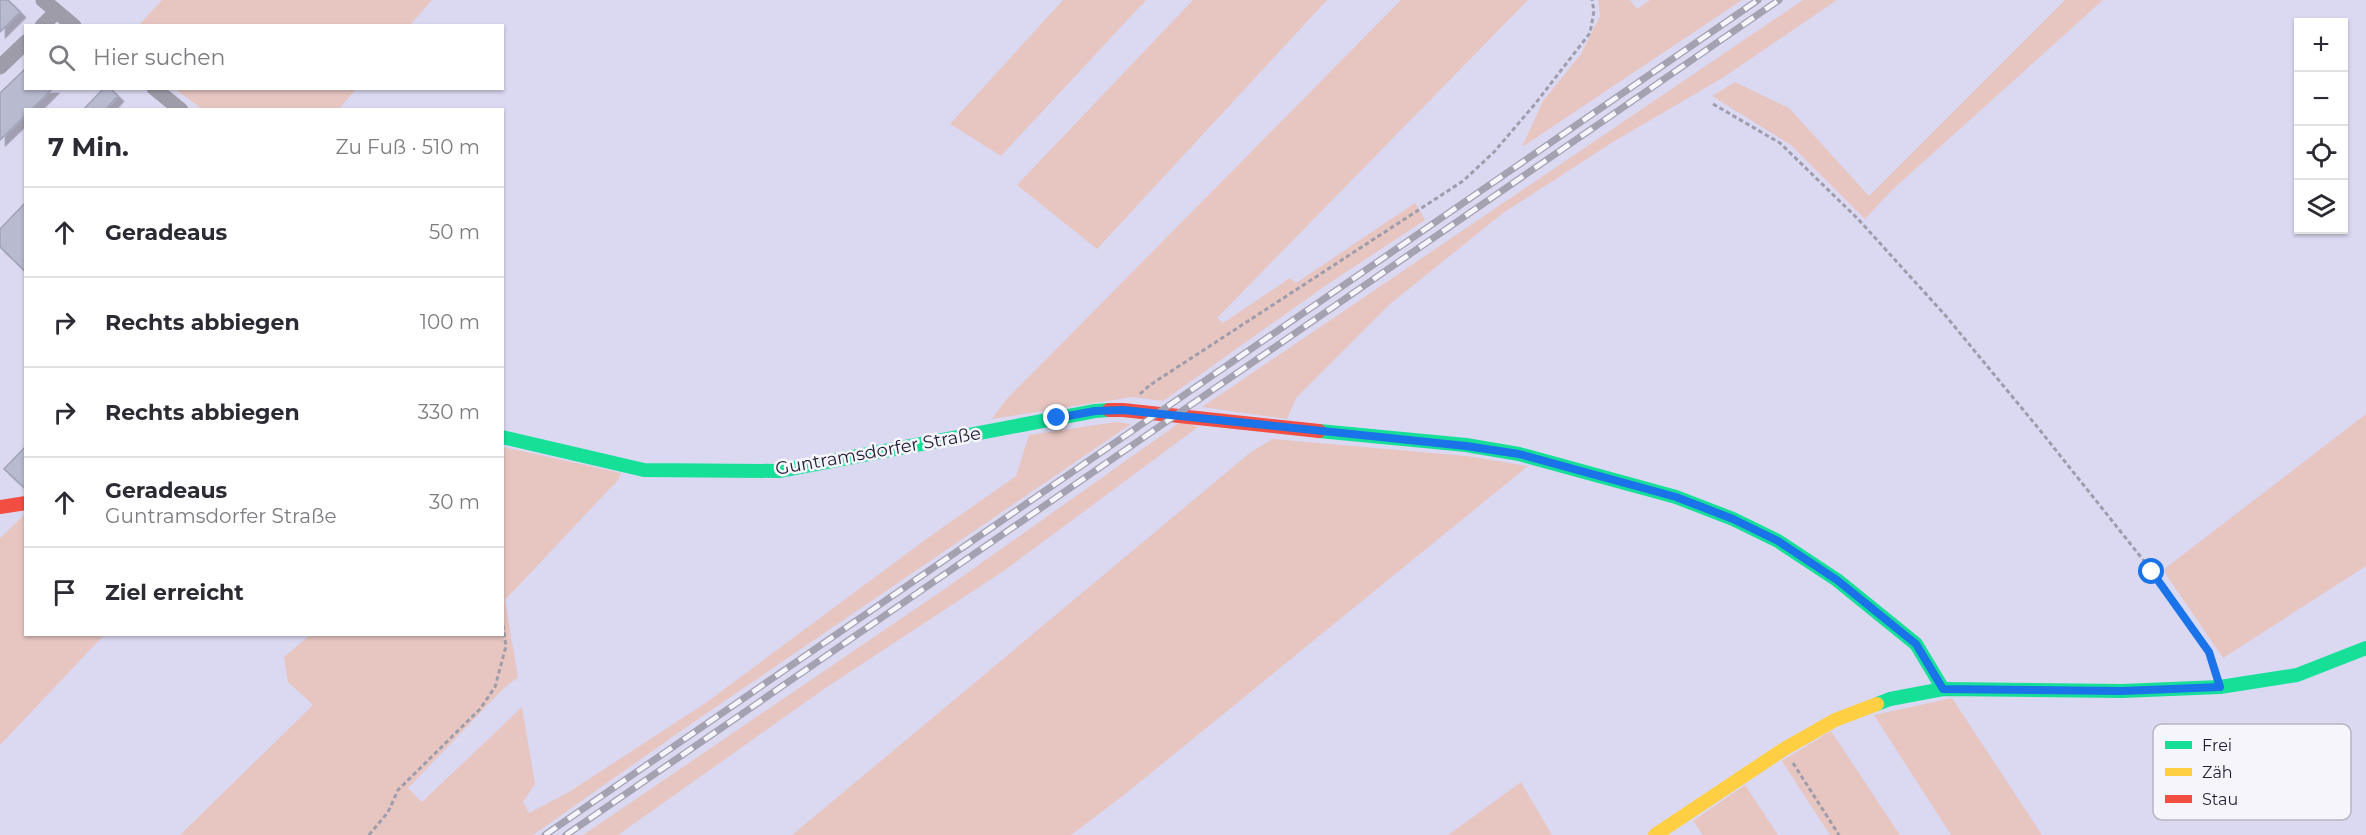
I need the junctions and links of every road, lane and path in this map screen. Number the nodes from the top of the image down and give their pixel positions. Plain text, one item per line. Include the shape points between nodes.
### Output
1 (43, 0) edge
2 (1592, 0) edge
3 (56, 12) junction
4 (44, 24) edge
5 (71, 24) edge
6 (24, 44) edge
7 (0, 67) edge
8 (156, 90) edge
9 (1713, 104) dead end
10 (179, 108) edge
11 (1123, 410) junction
12 (504, 437) edge
13 (24, 503) edge
14 (0, 507) edge
15 (504, 633) edge
16 (2366, 648) edge
17 (2220, 687) junction
18 (1943, 689) junction
19 (1784, 749) junction
20 (369, 835) edge
21 (1654, 835) edge
22 (1839, 835) edge

1 - 3 street
2 - 11 path via 1590,33 1494,152 1463,181 1150,385
3 - 4 street
3 - 5 street
6 - 7 street
8 - 10 street
9 - 17 path via 1780,143 1858,219 1945,315 2152,572 2209,652
11 - 12 street, Guntramsdorfer Straße via 1086,412 779,471 644,471
11 - 18 street, Guntramsdorfer Straße via 1476,447 1572,467 1676,497 1778,541 1837,580 1916,644
13 - 14 street
15 - 20 path via 506,646 495,687 480,709 398,790 388,812
16 - 17 street via 2297,675
17 - 18 street via 2122,691
18 - 19 street via 1879,703 1835,720
19 - 21 street
19 - 22 path

